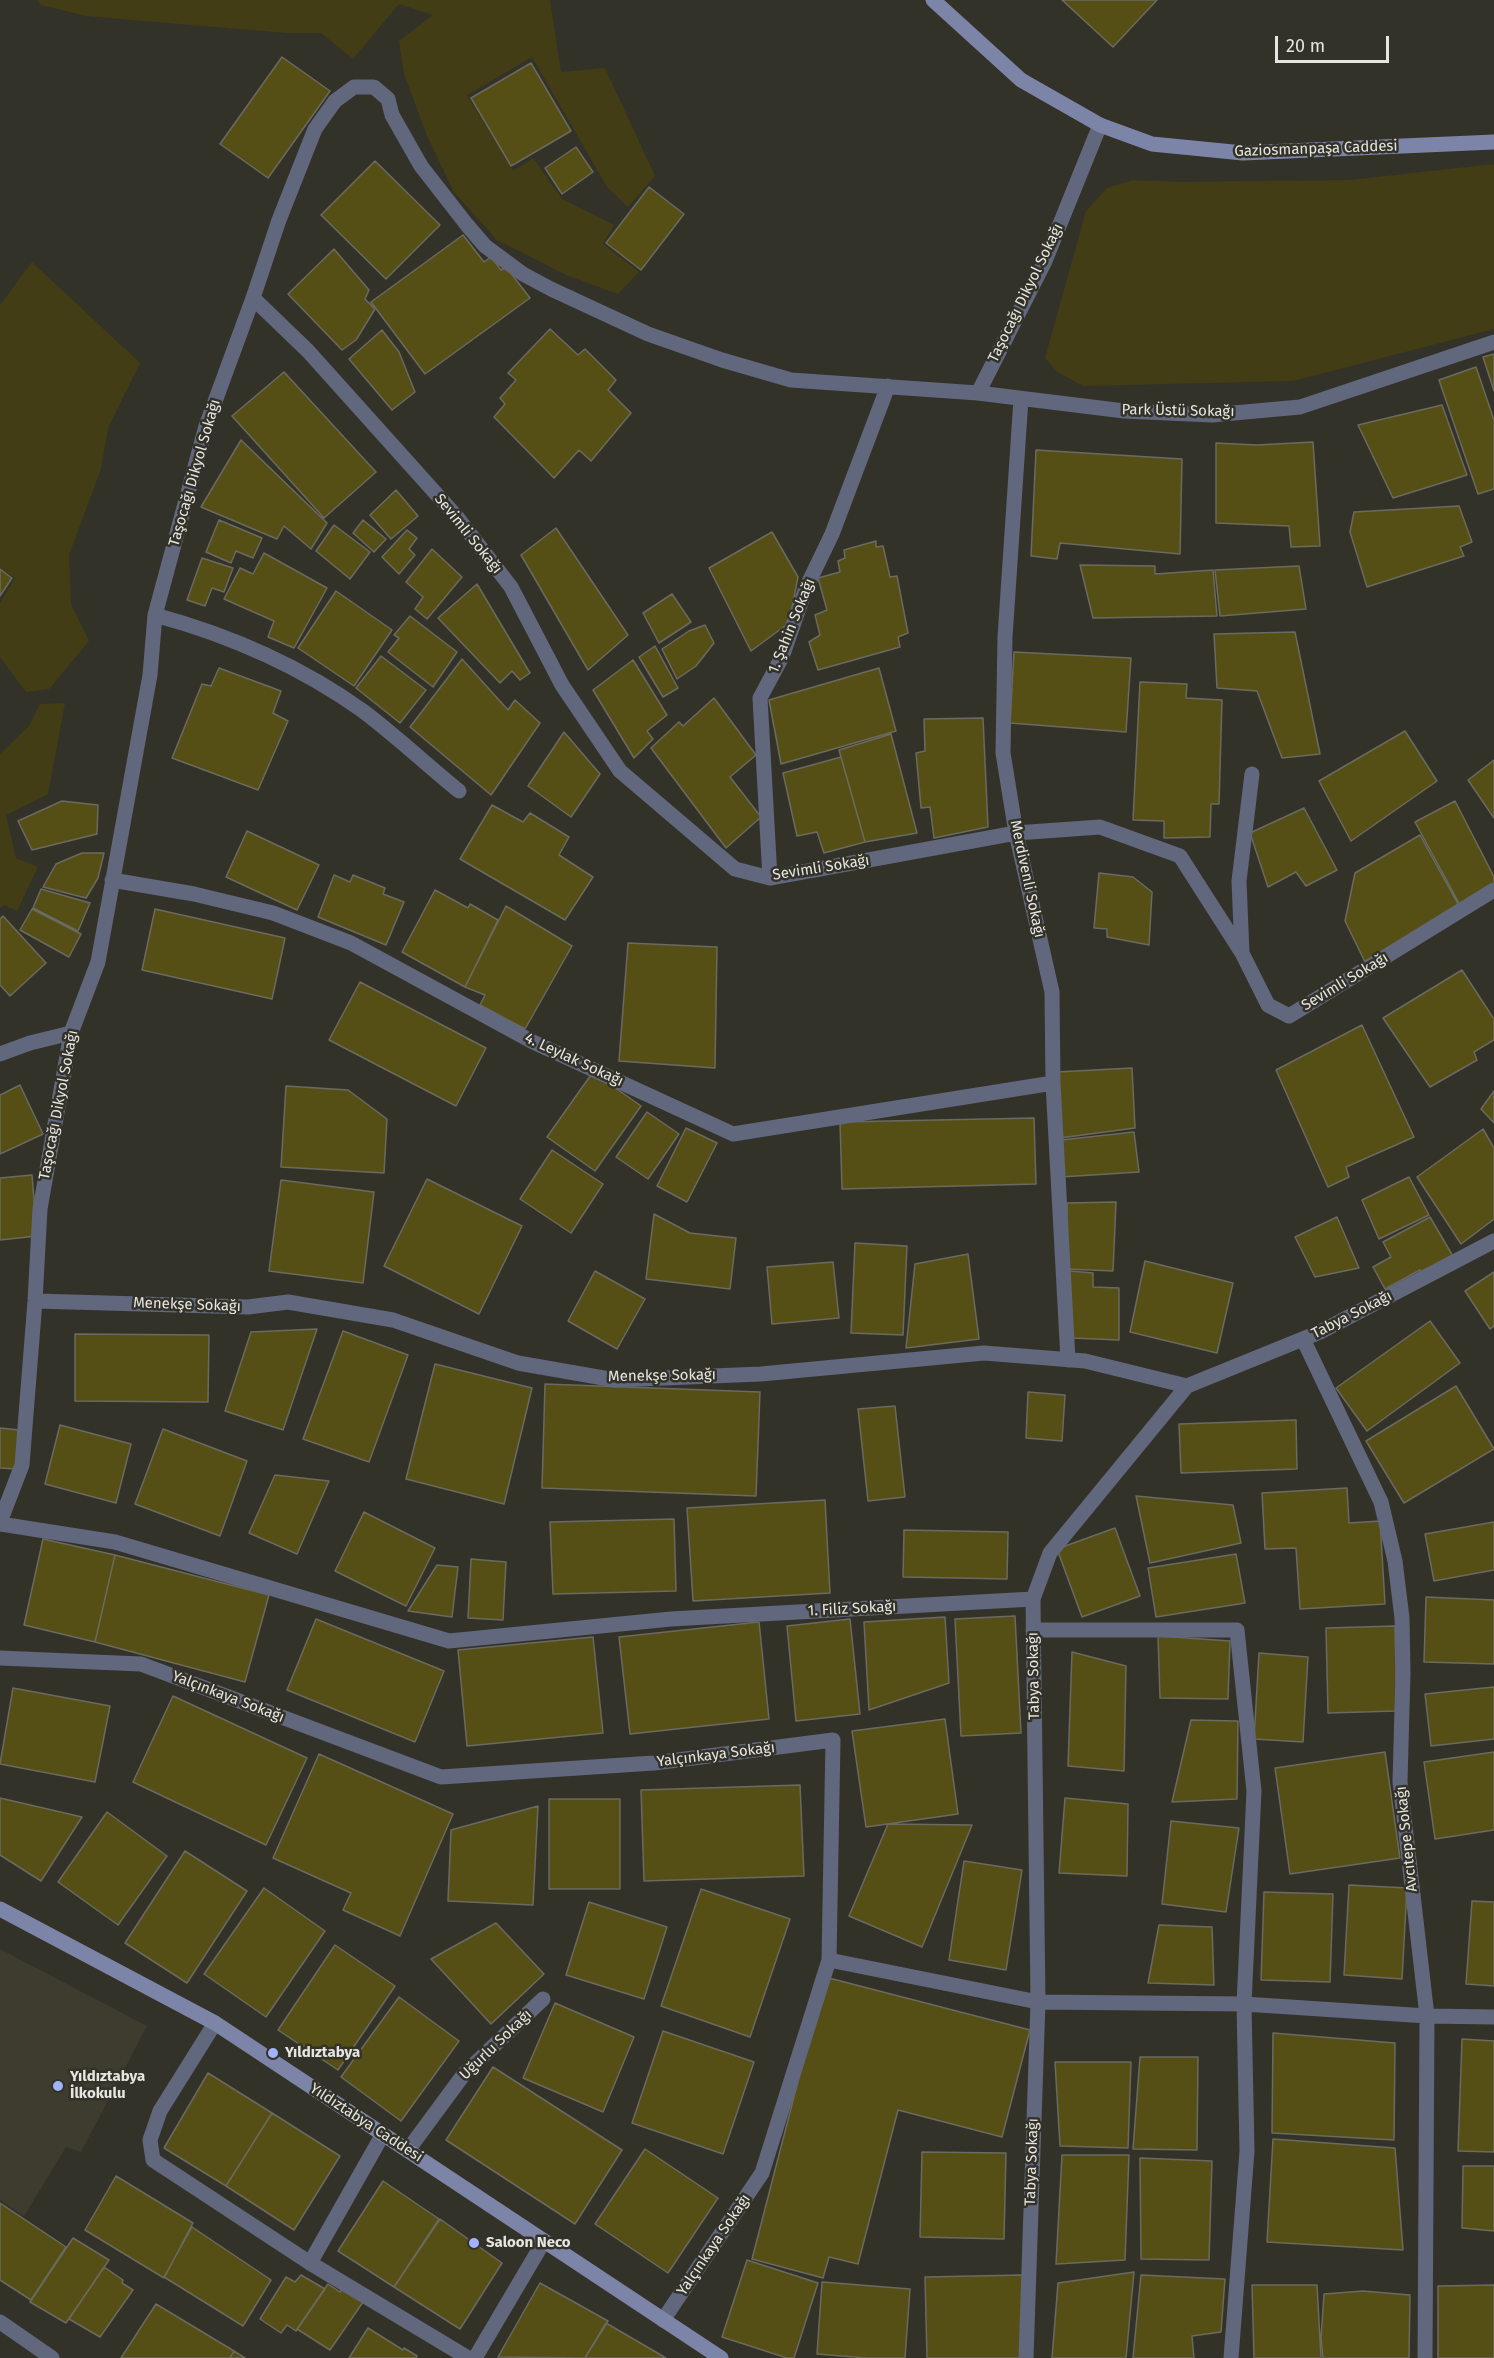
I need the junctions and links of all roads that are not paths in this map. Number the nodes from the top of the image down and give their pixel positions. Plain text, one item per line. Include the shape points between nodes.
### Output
1 (933, 0) edge
2 (1100, 125) junction
3 (1494, 142) edge
4 (253, 298) junction
5 (1494, 342) edge
6 (888, 386) junction
7 (978, 393) junction
8 (1021, 399) junction
9 (155, 615) junction
10 (1252, 774) dead end
11 (459, 791) dead end
12 (1016, 833) junction
13 (770, 878) junction
14 (112, 880) junction
15 (1494, 891) edge
16 (1242, 953) junction
17 (71, 1033) junction
18 (0, 1054) edge
19 (1053, 1083) junction
20 (1494, 1241) edge
21 (35, 1301) junction
22 (1303, 1339) junction
23 (1068, 1359) junction
24 (1187, 1386) junction
25 (0, 1523) edge
26 (1033, 1599) junction
27 (1033, 1630) junction
28 (0, 1658) edge
29 (0, 1909) edge
30 (829, 1960) junction
31 (543, 1999) dead end
32 (1038, 2002) junction
33 (1244, 2004) junction
34 (1427, 2016) junction
35 (1494, 2017) edge
36 (215, 2023) junction
37 (383, 2134) junction
38 (408, 2150) junction
39 (544, 2241) junction
40 (310, 2263) junction
41 (663, 2320) junction
42 (0, 2322) edge
43 (52, 2358) edge
44 (468, 2358) edge
45 (475, 2358) edge
46 (720, 2358) edge
47 (1026, 2358) edge
48 (1231, 2358) edge
49 (1425, 2358) edge

1 - 2 main road, Gaziosmanpaşa Caddesi via 1021,80
2 - 3 main road, Gaziosmanpaşa Caddesi via 1152,144 1243,153
2 - 7 street, Taşocağı Dikyol Sokağı via 1045,261
4 - 6 street, Taşocağı Dikyol Sokağı via 315,129 335,101 354,87 374,87 388,99 392,115 421,166 466,225 484,246 523,274 648,334 722,360 791,380
4 - 9 street, Taşocağı Dikyol Sokağı via 206,426
4 - 13 street, Sevimli Sokağı via 308,351 457,517 511,587 562,685 620,771 735,869
5 - 8 street, Park Üstü Sokağı via 1300,407 1212,415 1124,411
6 - 7 street, Park Üstü Sokağı
6 - 13 street, 1. Şahin Sokağı via 782,657 760,698
7 - 8 street, Park Üstü Sokağı
8 - 12 street, Merdivenli Sokağı via 1005,637 1003,753
9 - 11 street via 204,628 287,664 363,711
9 - 14 street, Taşocağı Dikyol Sokağı via 150,675
10 - 16 street via 1239,881
12 - 13 street, Sevimli Sokağı
12 - 16 street, Sevimli Sokağı via 1100,827 1180,856
12 - 19 street, Merdivenli Sokağı via 1052,992
14 - 17 street, Taşocağı Dikyol Sokağı via 98,962
14 - 19 street, 4. Leylak Sokağı via 273,913 351,943 533,1042 733,1134
15 - 16 street, Sevimli Sokağı via 1288,1016 1268,1005
17 - 18 street
17 - 21 street, Taşocağı Dikyol Sokağı via 40,1209
19 - 23 street, Merdivenli Sokağı
20 - 22 street, Tabya Sokağı
21 - 23 street, Menekşe Sokağı via 249,1307 288,1302 393,1320 518,1362 615,1380 761,1374 984,1353
21 - 25 street, Taşocağı Dikyol Sokağı via 22,1465
22 - 24 street, Tabya Sokağı
22 - 34 street, Avcıtepe Sokağı via 1381,1502 1395,1560 1402,1618 1400,1782
23 - 24 street, Menekşe Sokağı
24 - 26 street, Tabya Sokağı via 1050,1553
25 - 26 street, 1. Filiz Sokağı via 115,1542 449,1641 671,1619
26 - 27 street, Tabya Sokağı
27 - 32 street, Tabya Sokağı
27 - 33 street via 1237,1630 1254,1791
28 - 30 street, Yalçınkaya Sokağı via 141,1664 441,1777 654,1763 833,1740
29 - 36 main road, Yıldıztabya Caddesi
30 - 32 street
30 - 41 street, Yalçınkaya Sokağı via 762,2173
31 - 38 street, Uğurlu Sokağı via 464,2074
32 - 33 street
32 - 47 street, Tabya Sokağı
33 - 34 street
33 - 48 street via 1247,2151
34 - 35 street
34 - 49 street, Avcıtepe Sokağı
36 - 37 main road, Yıldıztabya Caddesi
36 - 40 street via 160,2111 150,2140 153,2160
37 - 38 main road, Yıldıztabya Caddesi
37 - 40 street
38 - 39 main road, Yıldıztabya Caddesi
39 - 41 main road, Yıldıztabya Caddesi
39 - 45 street
40 - 44 street
41 - 46 main road, Yıldıztabya Caddesi
42 - 43 street

